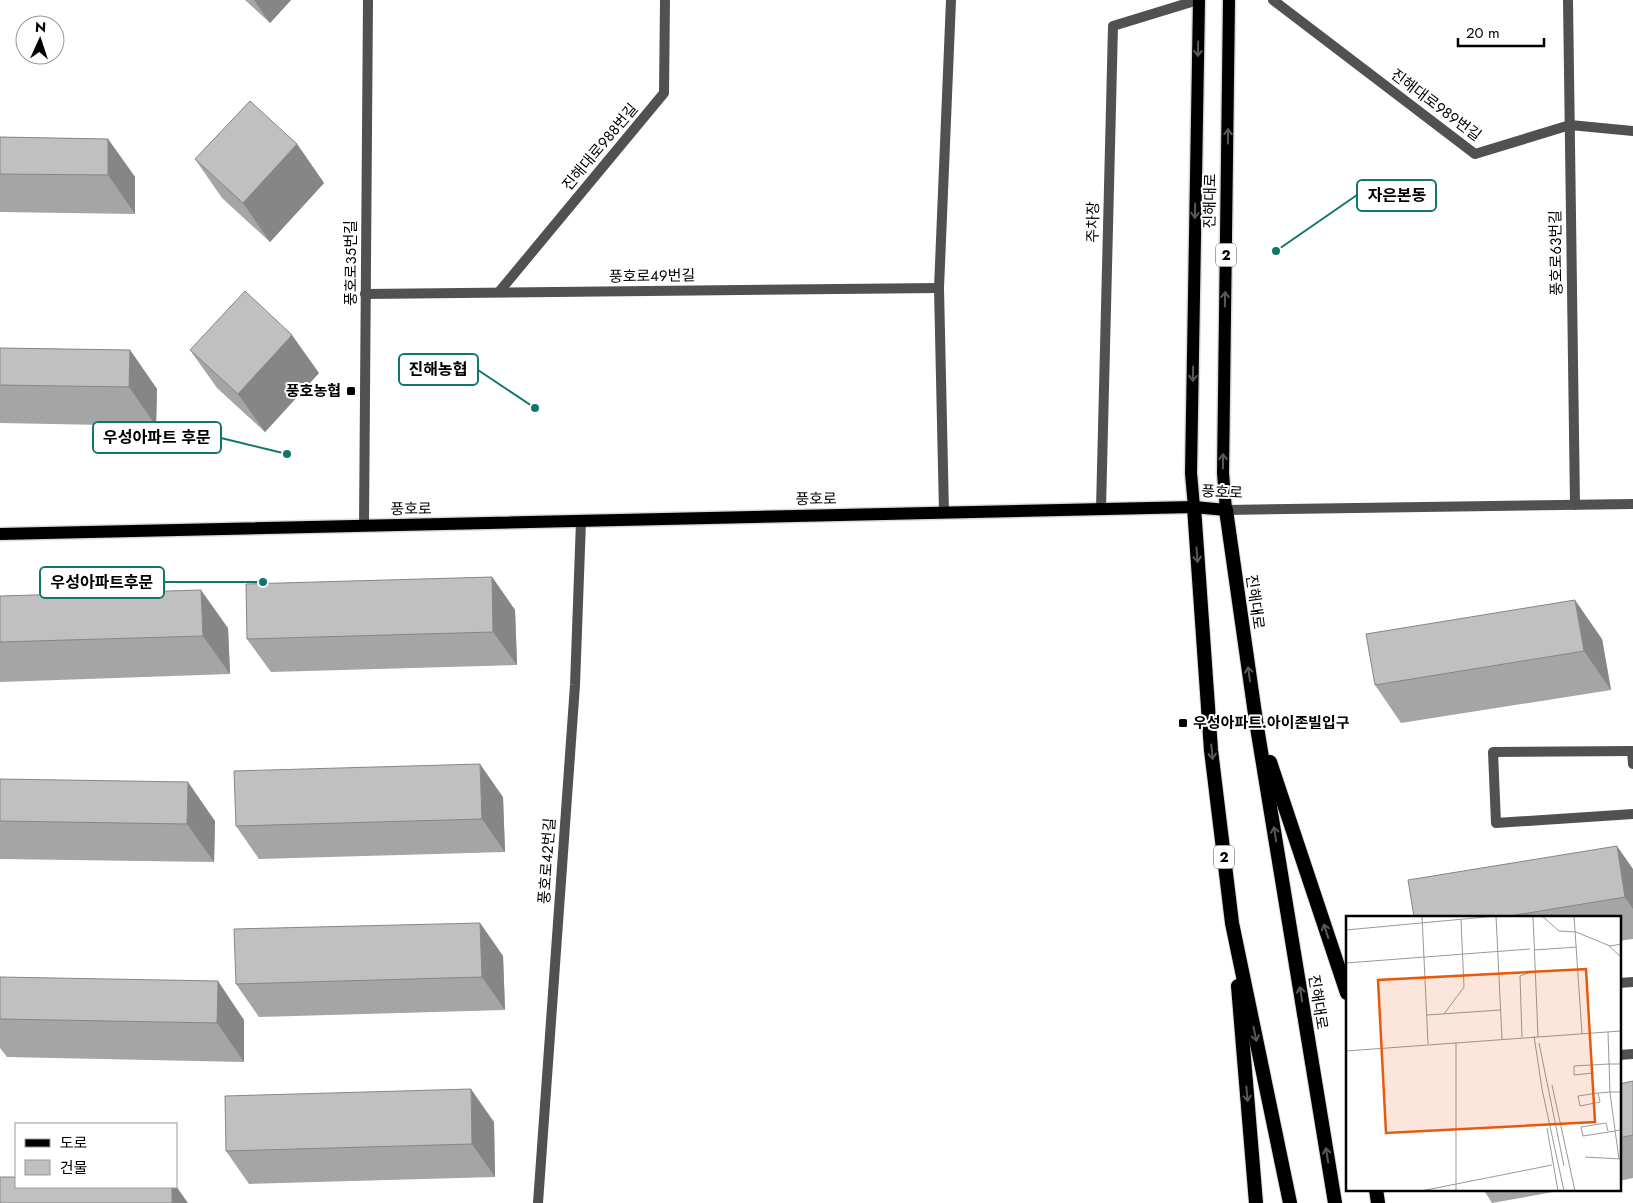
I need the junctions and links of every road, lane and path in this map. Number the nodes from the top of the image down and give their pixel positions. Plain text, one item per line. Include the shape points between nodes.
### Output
1 (368, 0) edge
2 (665, 0) edge
3 (951, 0) edge
4 (1198, 0) edge
5 (1229, 0) edge
6 (1273, 0) edge
7 (1568, 0) edge
8 (1570, 125) junction
9 (1633, 132) edge
10 (939, 288) junction
11 (499, 292) junction
12 (365, 294) junction
13 (1633, 504) edge
14 (1575, 505) junction
15 (1194, 507) junction
16 (1101, 509) junction
17 (1226, 510) junction
18 (944, 513) junction
19 (581, 521) junction
20 (364, 526) junction
21 (0, 534) edge
22 (1256, 721) junction
23 (1632, 751) edge
24 (1633, 764) edge
25 (1633, 814) edge
26 (1232, 924) junction
27 (1633, 982) edge
28 (1620, 983) edge
29 (1346, 991) edge
30 (1633, 1054) edge
31 (1620, 1055) edge
32 (1376, 1190) edge
33 (538, 1203) edge
34 (1256, 1203) edge
35 (1290, 1203) edge
36 (1335, 1203) edge
37 (1378, 1203) edge

1 - 12 street, 풍호로35번길
2 - 11 street, 진해대로988번길 via 664,93
3 - 10 street
4 -> 15 main road, 진해대로 / 2 via 1191,473
4 - 16 street, 주차장 via 1113,26
17 -> 5 main road, 진해대로 / 2 via 1223,473
6 - 8 street, 진해대로989번길 via 1474,154
7 - 8 street, 풍호로63번길
8 - 9 street, 진해대로989번길
8 - 14 street, 풍호로63번길
10 - 11 street, 풍호로49번길
10 - 18 street
11 - 12 street, 풍호로49번길
12 - 20 street, 풍호로35번길
13 - 14 street, 풍호로
14 - 17 street, 풍호로
15 - 16 main road, 풍호로
15 - 17 main road, 풍호로
15 -> 26 highway, 진해대로 / 2 via 1211,750
16 - 18 main road, 풍호로
22 -> 17 highway, 진해대로 / 2
18 - 19 main road, 풍호로
19 - 20 main road, 풍호로
19 - 33 street, 풍호로42번길 via 575,685
20 - 21 main road, 풍호로
29 -> 22 highway
36 -> 22 highway, 진해대로 / 2
23 - 24 street
23 - 25 street via 1493,752 1496,823
26 -> 34 highway
26 -> 35 highway, 진해대로 / 2
27 - 28 street
30 - 31 street
32 - 37 highway

